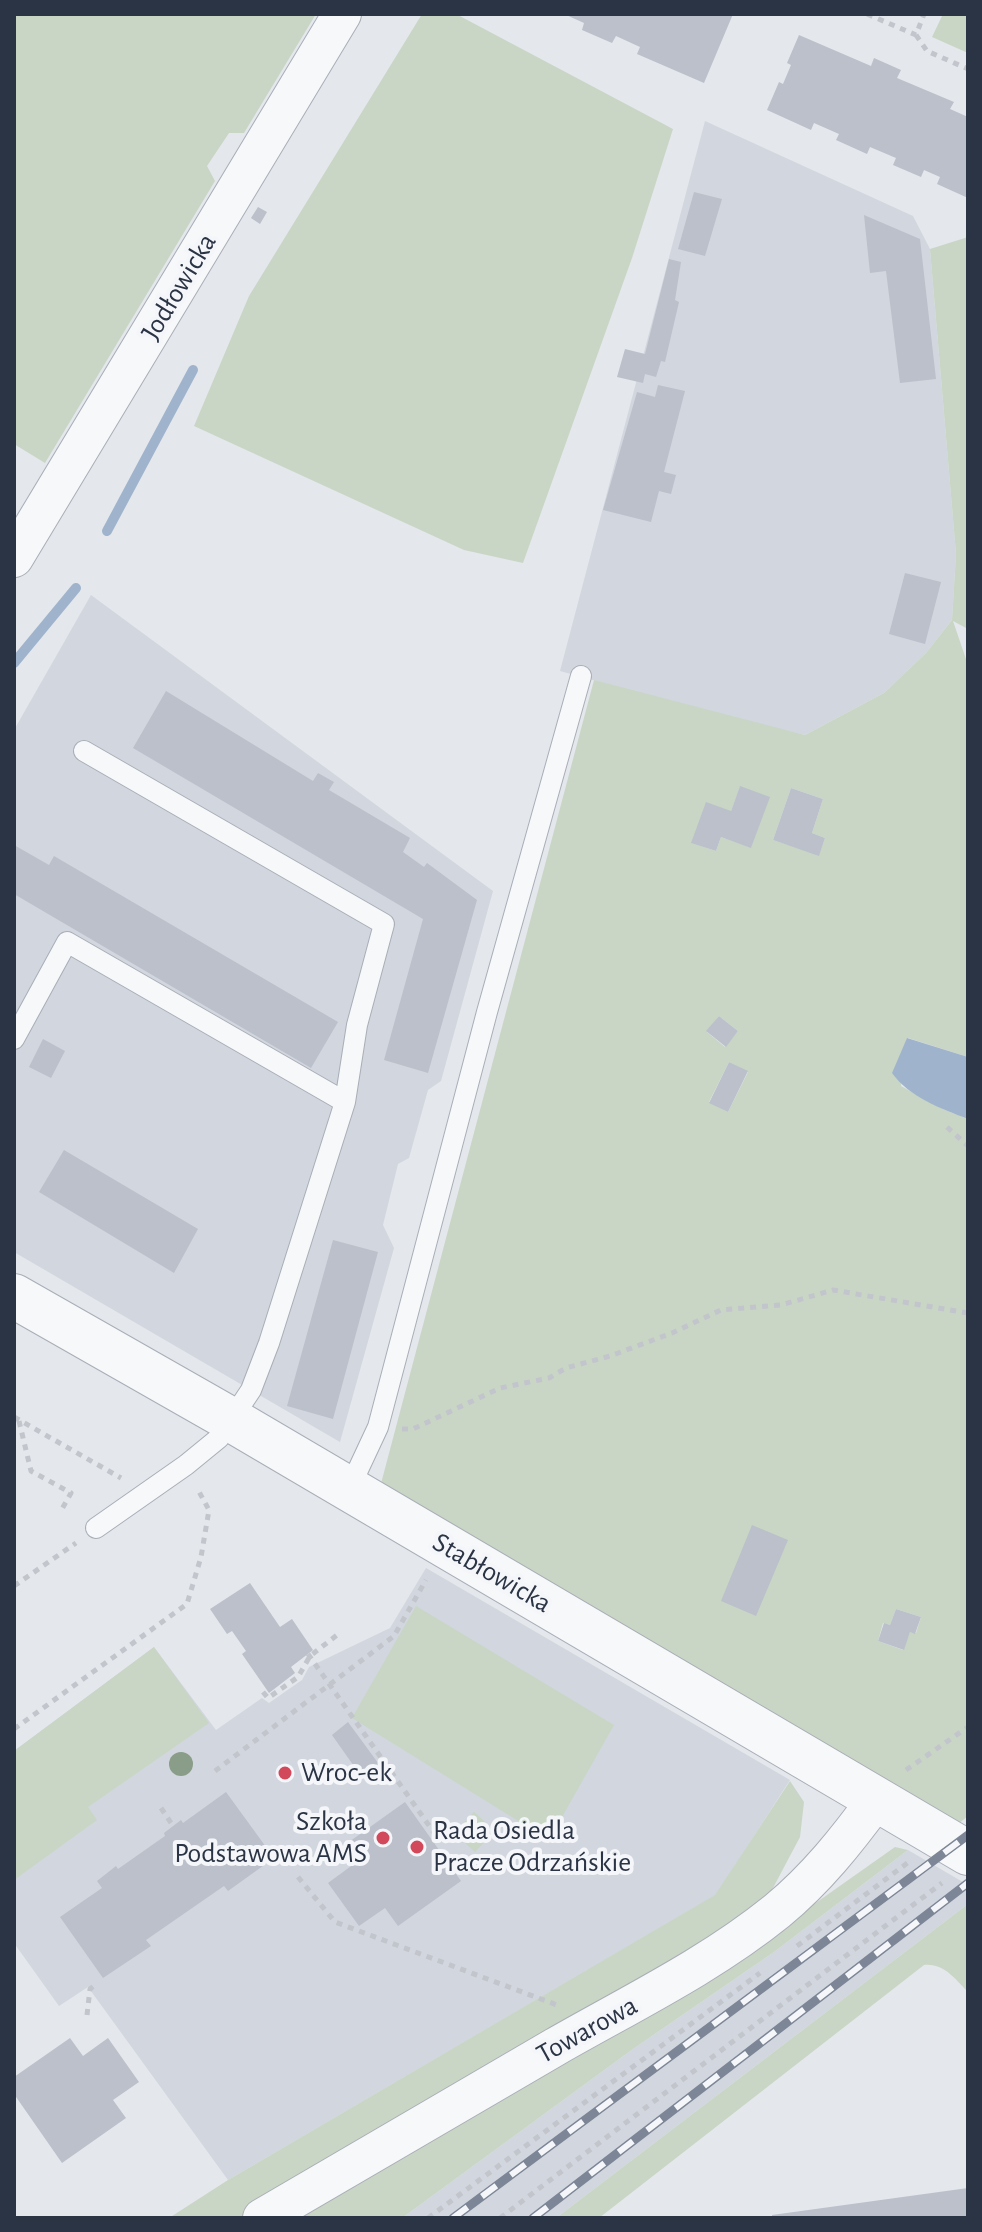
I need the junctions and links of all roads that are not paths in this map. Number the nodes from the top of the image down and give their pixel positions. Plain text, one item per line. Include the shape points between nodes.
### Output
1 (342, 14) edge
2 (17, 546) edge
3 (581, 676) dead end
4 (84, 751) dead end
5 (14, 1039) edge
6 (345, 1102) junction
7 (14, 1296) edge
8 (230, 1419) junction
9 (349, 1489) junction
10 (96, 1528) road end
11 (877, 1799) junction
12 (959, 1866) edge
13 (262, 2218) edge

1 - 2 street, Jodłowicka
3 - 9 lane via 378,1427
4 - 6 lane via 384,924 357,1025
5 - 6 lane via 67,942
6 - 8 lane via 269,1343 251,1390
7 - 8 street, Stabłowicka
8 - 9 street, Stabłowicka
8 - 10 lane via 219,1438 186,1465
9 - 11 street, Stabłowicka
11 - 12 street, Stabłowicka
11 - 13 street, Towarowa via 839,1850 779,1910 739,1940

